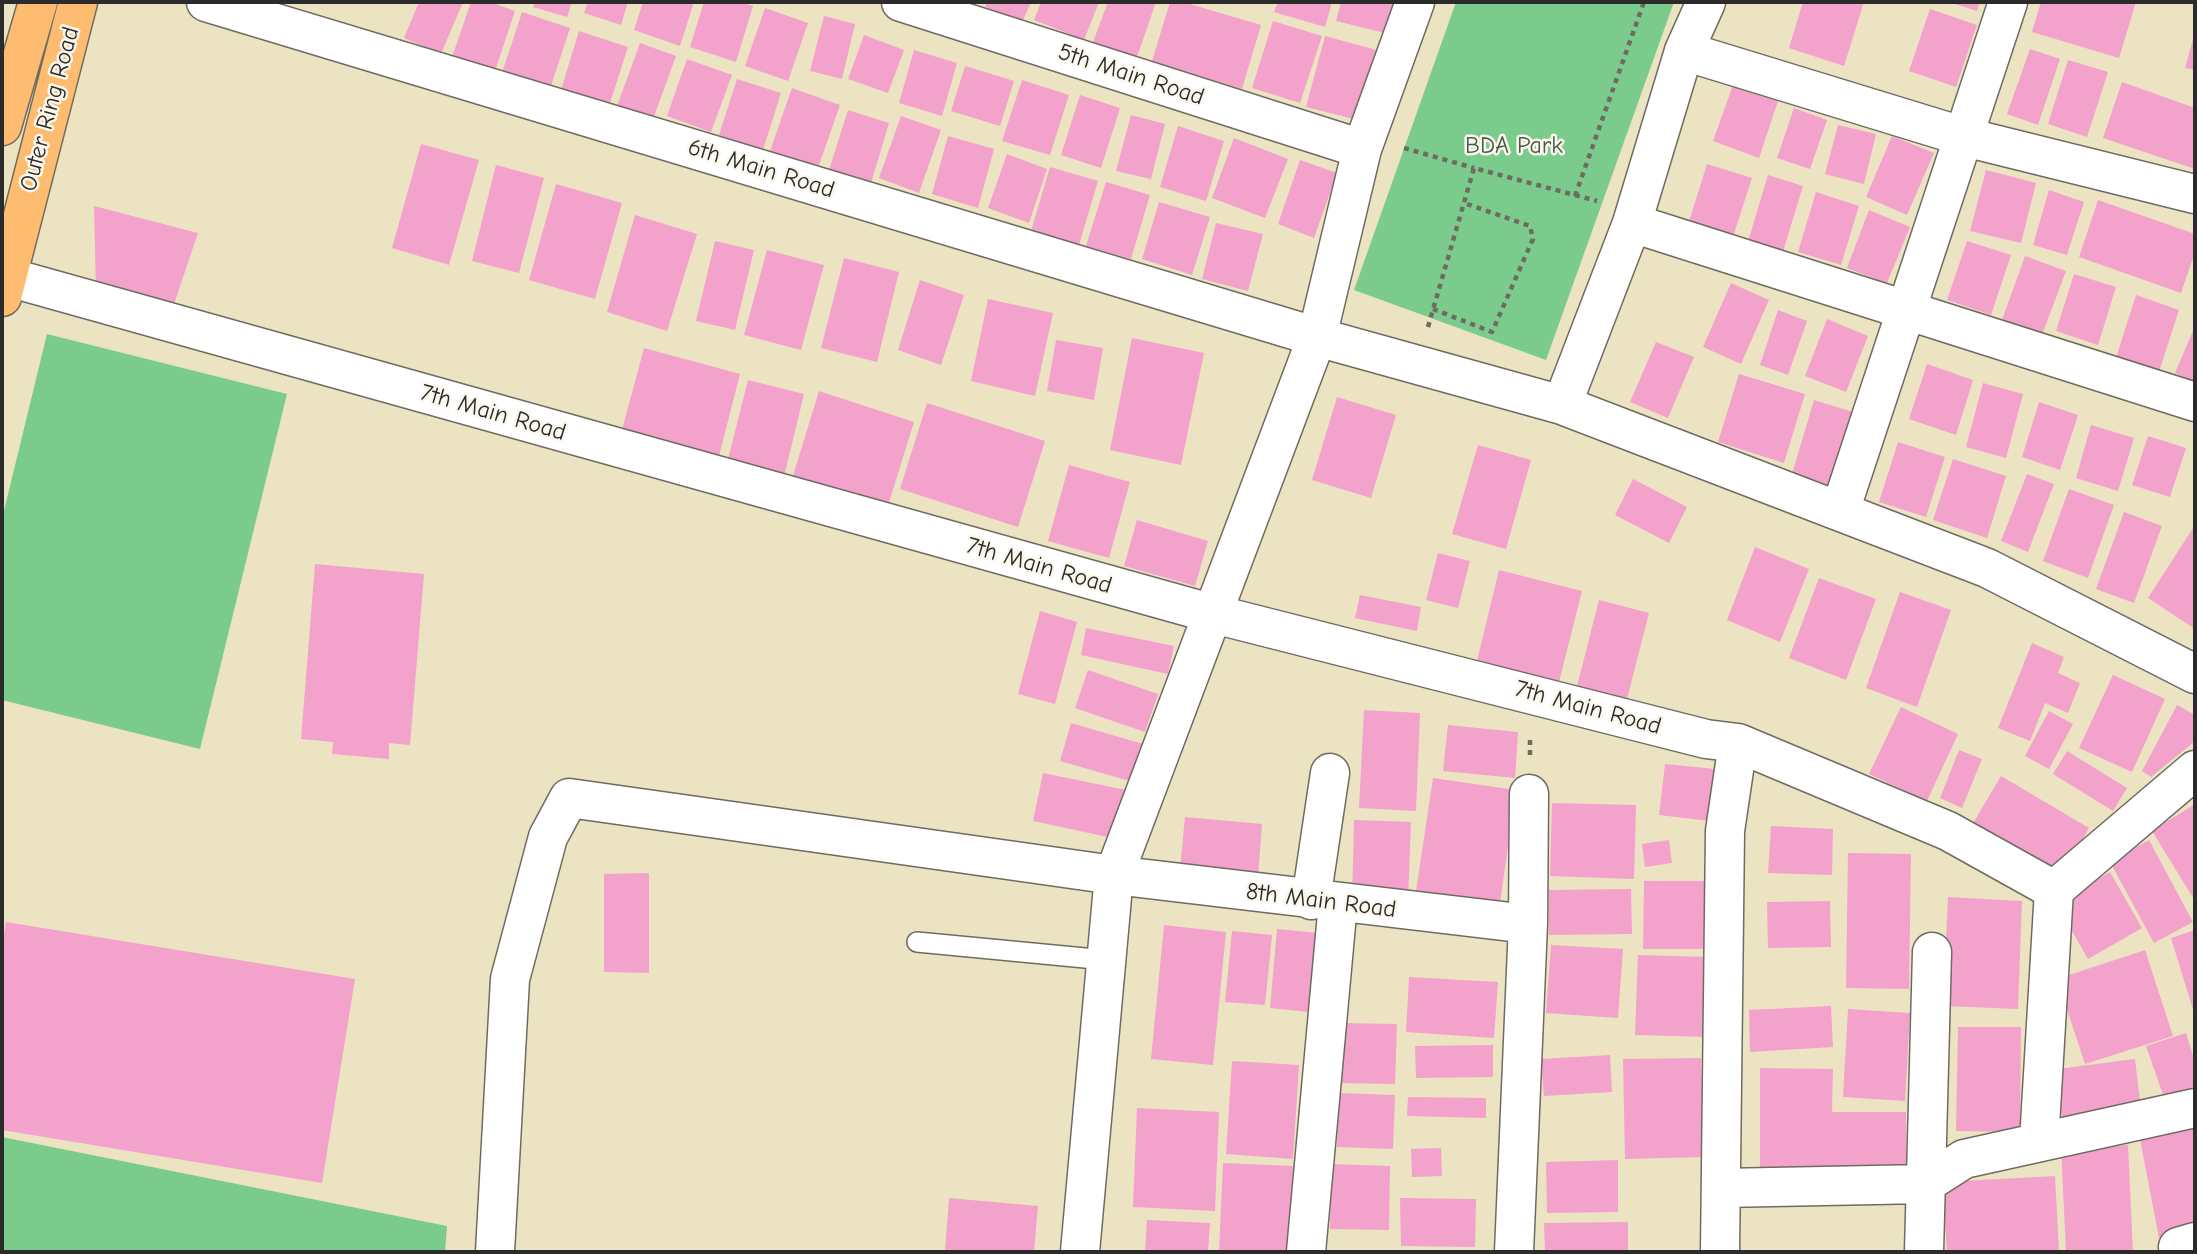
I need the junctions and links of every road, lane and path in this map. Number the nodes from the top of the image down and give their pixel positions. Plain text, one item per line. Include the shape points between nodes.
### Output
1 (38, 2) edge
2 (78, 2) edge
3 (206, 2) edge
4 (901, 2) edge
5 (1415, 2) edge
6 (1644, 2) edge
7 (1706, 2) edge
8 (2008, 2) edge
9 (1684, 51) junction
10 (2, 125) edge
11 (1408, 136) dead end
12 (1965, 137) junction
13 (1362, 149) junction
14 (1474, 168) junction
15 (2195, 194) edge
16 (1575, 196) junction
17 (1464, 203) junction
18 (1634, 217) junction
19 (5, 287) edge
20 (1433, 309) junction
21 (1906, 309) junction
22 (1317, 337) junction
23 (1417, 365) junction
24 (2195, 402) edge
25 (1562, 405) junction
26 (1840, 511) junction
27 (1210, 613) junction
28 (2195, 674) edge
29 (1531, 693) junction
30 (1738, 743) junction
31 (2195, 770) edge
32 (1330, 773) dead end
33 (1529, 794) joint
34 (1114, 875) junction
35 (2054, 890) junction
36 (1325, 902) junction
37 (1528, 924) junction
38 (917, 942) dead end
39 (1932, 952) dead end
40 (1106, 960) junction
41 (2195, 1108) edge
42 (2039, 1142) junction
43 (1925, 1184) junction
44 (1722, 1188) junction
45 (495, 1252) edge
46 (1080, 1252) edge
47 (1306, 1252) edge
48 (1514, 1252) edge
49 (1720, 1252) edge
50 (1924, 1252) edge

1 - 10 highway, Outer Ring Road
2 - 19 highway, Outer Ring Road
3 - 22 street, 6th Main Road
4 - 13 street, 5th Main Road
5 - 13 street
6 - 16 path
7 - 9 street
8 - 12 street
9 - 12 street
9 - 18 street
11 - 14 path via 1404,148
12 - 15 street
12 - 21 street
13 - 22 street
14 - 16 path
14 - 17 path
16 - 18 path
17 - 20 path
17 - 20 path via 1530,226 1533,239 1492,332
18 - 21 street
18 - 25 street
19 - 27 street, 7th Main Road
20 - 23 path
21 - 24 street
21 - 26 street
22 - 23 street, 6th Main Road
22 - 27 street
23 - 25 street, 6th Main Road
25 - 26 street, 6th Main Road
26 - 28 street, 6th Main Road via 1987,568
27 - 29 street, 7th Main Road
27 - 34 street
29 - 30 street, 7th Main Road via 1706,739
29 - 33 path
30 - 35 street, 7th Main Road via 1948,831
30 - 44 street via 1725,831
31 - 35 street
32 - 36 street
33 - 37 street
34 - 36 street, 8th Main Road
34 - 40 street
34 - 45 street, 8th Main Road via 569,798 548,837 510,979
35 - 42 street
36 - 37 street, 8th Main Road
36 - 47 street
37 - 48 street
38 - 40 lane
39 - 43 street
40 - 46 street
41 - 42 street
42 - 43 street via 1964,1159
43 - 44 street
43 - 50 street
44 - 49 street

